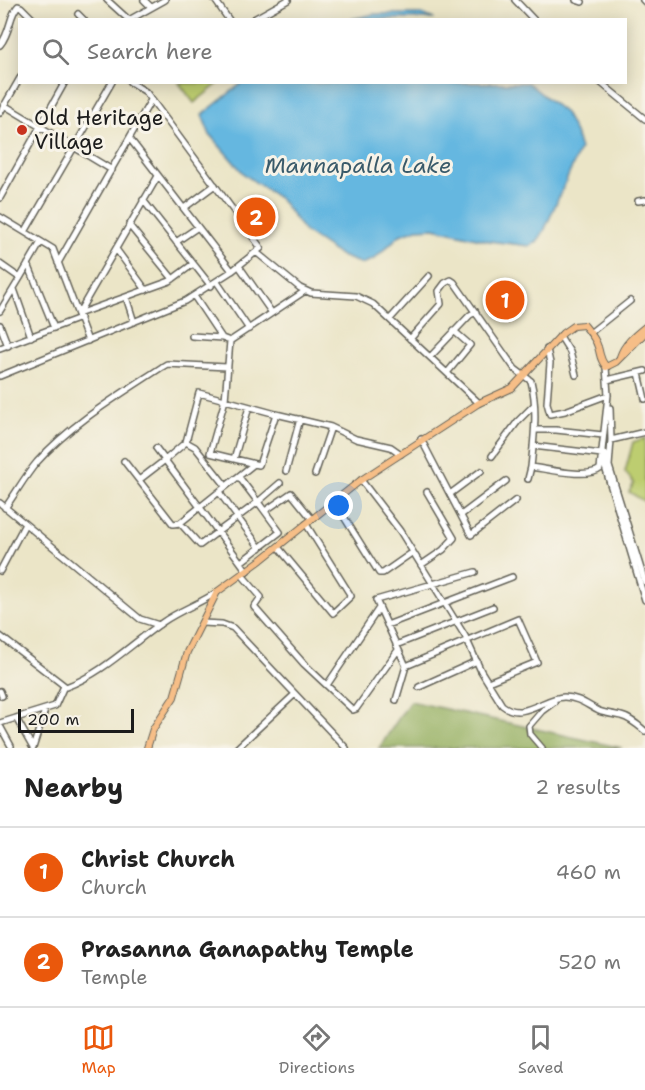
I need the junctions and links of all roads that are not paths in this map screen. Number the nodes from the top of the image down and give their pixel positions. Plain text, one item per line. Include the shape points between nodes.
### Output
1 (107, 0) edge
2 (144, 0) edge
3 (165, 0) edge
4 (216, 0) edge
5 (288, 0) edge
6 (515, 0) edge
7 (151, 7) junction
8 (78, 14) dead end
9 (32, 18) edge
10 (82, 18) edge
11 (127, 18) edge
12 (132, 18) edge
13 (228, 18) edge
14 (256, 18) edge
15 (532, 18) edge
16 (0, 45) edge
17 (18, 81) edge
18 (64, 84) edge
19 (111, 84) edge
20 (133, 84) edge
21 (602, 84) edge
22 (151, 100) junction
23 (4, 105) junction
24 (0, 113) edge
25 (645, 119) edge
26 (40, 126) junction
27 (130, 139) junction
28 (75, 147) junction
29 (112, 170) junction
30 (158, 176) junction
31 (214, 185) junction
32 (0, 198) edge
33 (143, 200) junction
34 (184, 208) junction
35 (0, 217) edge
36 (129, 225) junction
37 (198, 227) junction
38 (25, 232) junction
39 (41, 242) junction
40 (176, 242) junction
41 (116, 249) junction
42 (256, 252) junction
43 (58, 263) junction
44 (0, 264) edge
45 (28, 264) junction
46 (194, 264) junction
47 (239, 266) junction
48 (232, 271) junction
49 (429, 276) dead end
50 (20, 278) junction
51 (172, 279) junction
52 (217, 282) junction
53 (211, 286) junction
54 (14, 289) junction
55 (146, 290) junction
56 (305, 291) junction
57 (194, 296) junction
58 (126, 297) junction
59 (630, 301) dead end
60 (0, 311) edge
61 (476, 312) junction
62 (272, 313) junction
63 (79, 316) junction
64 (390, 319) junction
65 (134, 322) junction
66 (0, 325) edge
67 (645, 327) edge
68 (54, 328) junction
69 (249, 329) junction
70 (454, 331) junction
71 (591, 333) junction
72 (645, 333) edge
73 (192, 336) dead end
74 (560, 336) junction
75 (32, 337) junction
76 (222, 338) junction
77 (410, 339) junction
78 (88, 340) junction
79 (230, 341) junction
80 (8, 346) junction
81 (0, 348) edge
82 (547, 349) junction
83 (430, 357) junction
84 (620, 357) junction
85 (227, 367) junction
86 (606, 367) junction
87 (642, 372) edge
88 (447, 373) junction
89 (576, 375) dead end
90 (0, 376) edge
91 (524, 376) junction
92 (608, 380) junction
93 (608, 395) junction
94 (645, 399) edge
95 (225, 400) junction
96 (479, 403) junction
97 (534, 405) junction
98 (249, 407) junction
99 (276, 414) junction
100 (300, 419) junction
101 (331, 427) junction
102 (535, 430) junction
103 (609, 430) junction
104 (645, 432) edge
105 (603, 435) junction
106 (421, 439) junction
107 (611, 440) junction
108 (186, 442) junction
109 (533, 446) junction
110 (156, 447) dead end
111 (401, 454) junction
112 (602, 454) junction
113 (492, 456) dead end
114 (234, 459) junction
115 (165, 460) junction
116 (124, 461) dead end
117 (254, 464) junction
118 (531, 467) junction
119 (286, 471) dead end
120 (481, 471) dead end
121 (315, 474) dead end
122 (239, 477) junction
123 (528, 479) dead end
124 (139, 480) junction
125 (362, 480) junction
126 (506, 481) dead end
127 (280, 483) dead end
128 (226, 486) junction
129 (219, 492) junction
130 (427, 492) dead end
131 (450, 494) junction
132 (516, 500) dead end
133 (334, 501) junction
134 (258, 502) junction
135 (3, 506) edge
136 (200, 507) junction
137 (265, 511) junction
138 (461, 515) junction
139 (237, 517) junction
140 (312, 519) junction
141 (180, 523) junction
142 (25, 524) junction
143 (306, 524) junction
144 (218, 531) junction
145 (278, 547) junction
146 (260, 548) junction
147 (413, 552) junction
148 (241, 562) junction
149 (421, 565) junction
150 (0, 571) edge
151 (475, 572) dead end
152 (244, 573) junction
153 (512, 577) dead end
154 (645, 582) edge
155 (432, 584) junction
156 (217, 592) junction
157 (645, 600) edge
158 (445, 604) junction
159 (493, 607) dead end
160 (379, 608) junction
161 (455, 621) junction
162 (202, 623) junction
163 (159, 625) junction
164 (387, 626) junction
165 (0, 636) edge
166 (466, 640) junction
167 (397, 647) junction
168 (477, 662) junction
169 (406, 666) junction
170 (488, 682) junction
171 (327, 685) junction
172 (64, 686) junction
173 (419, 687) dead end
174 (295, 694) junction
175 (562, 696) junction
176 (396, 700) dead end
177 (45, 710) junction
178 (16, 718) junction
179 (0, 725) edge
180 (645, 731) edge
181 (11, 746) dead end
182 (33, 748) edge
183 (147, 748) edge
184 (237, 748) edge
185 (346, 748) edge
186 (542, 748) edge

1 - 11 street
2 - 7 street
3 - 7 street
4 - 13 street
5 - 14 street
6 - 15 street
7 - 12 street
8 - 10 street
9 - 16 street via 18,6
17 - 23 street
18 - 26 street
19 - 28 street
20 - 22 street
21 - 25 street
22 - 27 street
22 - 31 street
23 - 24 street
23 - 26 street
26 - 28 street
26 - 32 street
27 - 29 street
27 - 30 street
28 - 29 street
28 - 38 street
29 - 43 street
30 - 33 street
30 - 34 street
31 - 34 street
31 - 42 street via 261,248
33 - 36 street
33 - 40 street
34 - 37 street
35 - 38 street
36 - 41 street
36 - 51 street
37 - 40 street
37 - 48 street
38 - 39 street
39 - 43 street via 52,249
39 - 45 street
40 - 46 street
41 - 55 street
41 - 63 street
42 - 47 street
42 - 56 street
43 - 63 street
44 - 50 street
45 - 50 street
45 - 68 street
46 - 51 street
46 - 53 street
47 - 48 street
47 - 62 street
48 - 52 street
49 - 64 street
50 - 54 street
51 - 55 street
52 - 53 street
52 - 69 street
53 - 57 street
54 - 60 street
54 - 75 street
55 - 58 street
56 - 62 street
56 - 64 street via 367,299
57 - 65 street
57 - 76 street
58 - 63 street
58 - 65 street
59 - 71 street
61 - 70 street
61 - 77 street via 451,280 439,291 441,304
61 - 91 street
62 - 69 street
63 - 68 street
63 - 78 street
64 - 77 street
65 - 78 street
66 - 80 street
67 - 84 main road via 630,340
68 - 75 street
69 - 79 street
70 - 83 street
70 - 88 street via 470,345
71 - 74 main road via 584,325 573,326
71 - 86 main road
72 - 84 main road
73 - 76 street
74 - 82 main road
74 - 89 street via 570,352
75 - 80 street
76 - 79 street
77 - 83 street
78 - 90 street
79 - 85 street
80 - 81 street
82 - 91 main road
82 - 93 street via 550,414
83 - 88 street
84 - 86 main road
85 - 95 street
85 - 135 street via 162,367 72,428 34,465
86 - 92 street
87 - 92 street
87 - 94 street
88 - 96 street
91 - 96 main road via 512,388
91 - 97 street via 531,381
92 - 93 street
92 - 103 street
93 - 105 street
95 - 98 street
95 - 108 street via 199,393
95 - 114 street via 210,453
96 - 106 main road
97 - 102 street
97 - 113 street
98 - 99 street
98 - 114 street
99 - 100 street
99 - 117 street via 259,465
100 - 101 street
100 - 119 street
101 - 111 street
101 - 121 street
102 - 105 street
102 - 109 street
103 - 107 street
103 - 157 street via 605,466
104 - 107 street
105 - 112 street
106 - 111 main road
106 - 131 street
107 - 154 street via 609,466
108 - 115 street
108 - 128 street via 195,447
109 - 112 street
109 - 118 street
110 - 115 street
111 - 125 main road
112 - 118 street via 600,469 592,474
114 - 117 street
115 - 124 street
115 - 136 street
116 - 124 street
117 - 122 street
118 - 123 street
120 - 131 street
122 - 128 street
122 - 134 street
124 - 141 street via 173,524
125 - 133 main road
125 - 147 street
126 - 138 street
127 - 134 street
128 - 129 street
129 - 136 street
129 - 139 street
130 - 149 street via 454,538
131 - 138 street
132 - 138 street via 471,536
133 - 140 main road
133 - 147 street via 379,573
134 - 137 street
134 - 139 street
135 - 142 street
136 - 141 street
136 - 144 street
137 - 140 street via 291,493
137 - 146 street via 280,532
139 - 144 street
139 - 146 street
140 - 143 main road
141 - 144 street via 200,545
142 - 150 street
142 - 163 street via 140,619
143 - 145 main road
143 - 145 street via 351,596 333,613
144 - 148 street
145 - 152 main road
146 - 148 street
147 - 149 street
148 - 152 street
149 - 155 street
151 - 155 street
152 - 156 main road
152 - 171 street via 261,597 254,607
153 - 158 street
155 - 158 street
155 - 160 street via 376,600
156 - 162 main road
156 - 163 street
158 - 161 street
158 - 164 street
159 - 161 street
160 - 164 street
160 - 171 street
161 - 166 street
161 - 167 street
162 - 174 street via 233,628
162 - 183 main road via 187,652 174,697 153,729
163 - 172 street via 83,680
164 - 167 street
165 - 172 street
166 - 168 street
166 - 169 street
166 - 170 street via 516,619 520,621 537,662
167 - 169 street
167 - 171 street via 355,711
168 - 170 street
168 - 173 street
169 - 176 street
170 - 175 street via 502,705 512,709 525,711
172 - 177 street via 57,705
174 - 184 street
174 - 185 street
175 - 180 street via 628,718
175 - 186 street via 529,726 530,734
177 - 178 street
177 - 182 street
178 - 179 street
178 - 182 street
179 - 181 street

